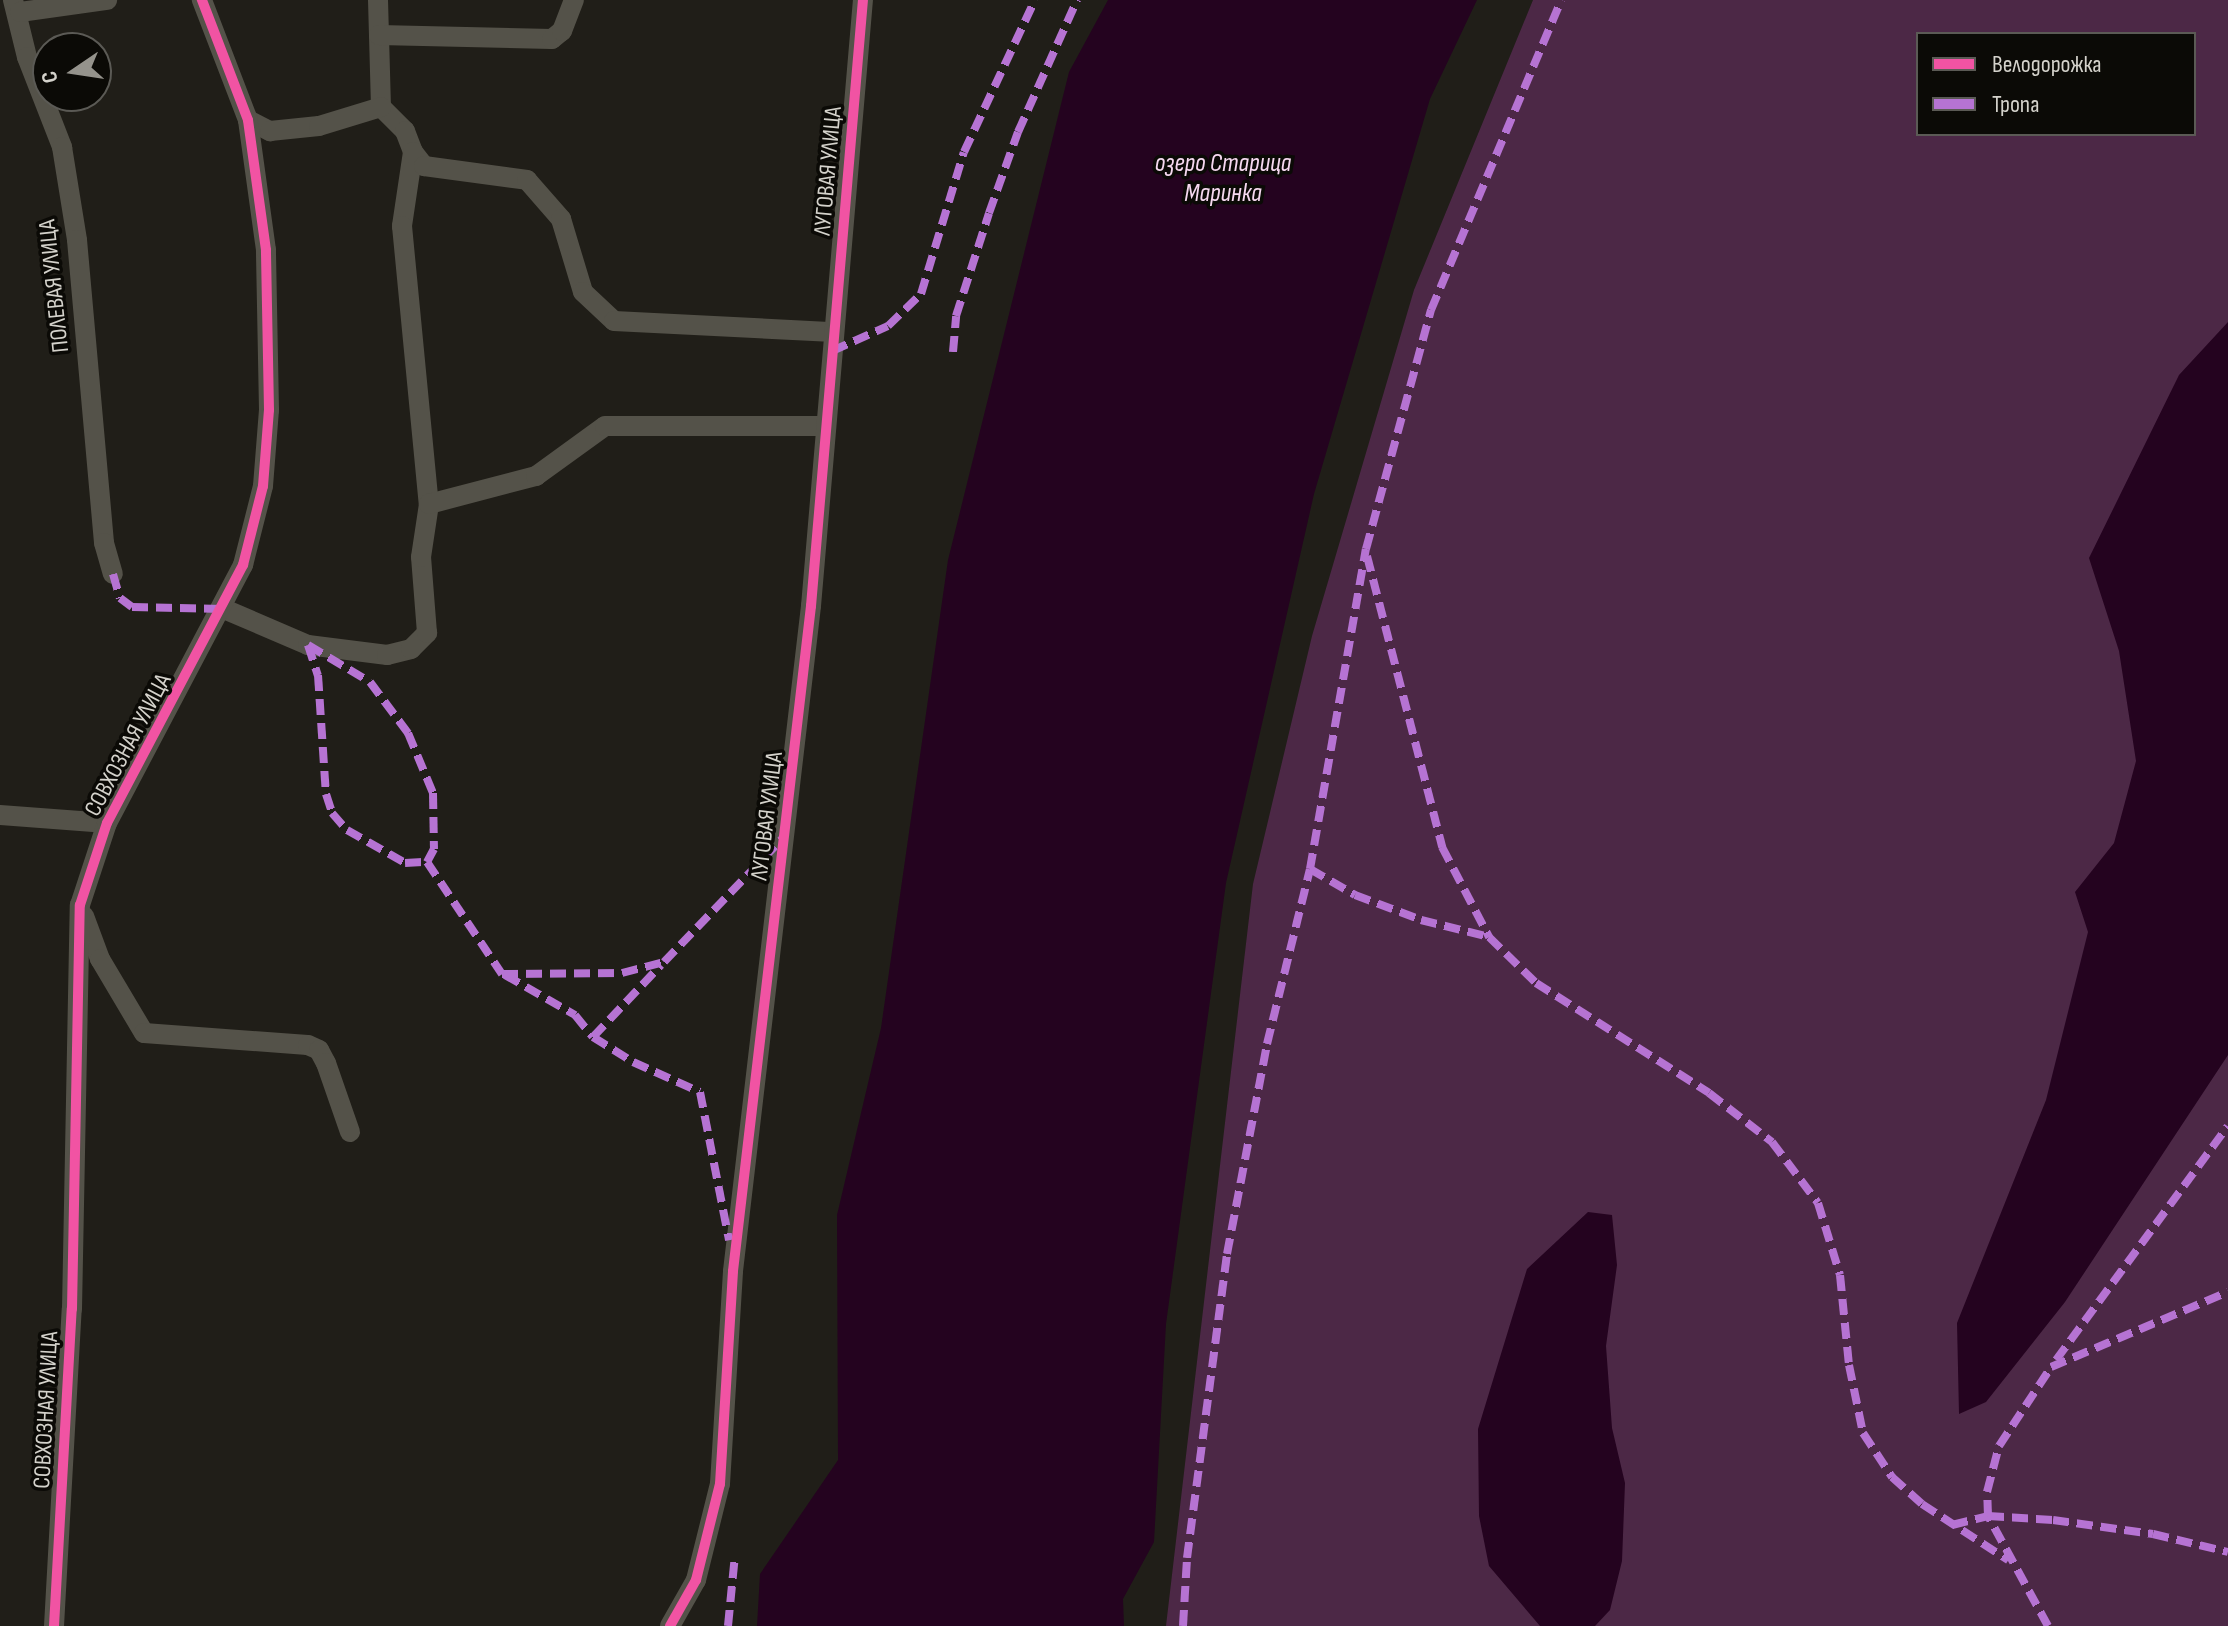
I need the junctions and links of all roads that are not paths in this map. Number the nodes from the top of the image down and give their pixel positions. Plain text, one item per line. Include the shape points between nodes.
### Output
1 (107, 0) edge
2 (202, 0) edge
3 (378, 0) edge
4 (574, 0) edge
5 (863, 0) edge
6 (17, 6) edge
7 (379, 44) junction
8 (381, 107) junction
9 (248, 120) junction
10 (413, 152) junction
11 (834, 332) junction
12 (824, 426) junction
13 (429, 504) junction
14 (113, 574) dead end
15 (224, 609) junction
16 (0, 815) edge
17 (107, 823) junction
18 (80, 905) junction
19 (350, 1132) dead end
20 (54, 1626) edge
21 (670, 1626) edge

1 - 6 street
2 - 9 street, СОВХОЗНАЯ УЛИЦА
3 - 7 street
4 - 7 street via 562,31 552,39
5 - 11 street, ЛУГОВАЯ УЛИЦА
6 - 14 street, ПОЛЕВАЯ УЛИЦА via 27,57 65,163 103,489 104,543
7 - 8 street
8 - 9 street via 319,126 270,131
8 - 10 street via 405,131
9 - 15 street, СОВХОЗНАЯ УЛИЦА via 266,250 269,410 263,486 243,565
10 - 11 street via 424,166 527,180 561,219 583,292 614,321
10 - 13 street via 402,226
11 - 12 street, ЛУГОВАЯ УЛИЦА
12 - 13 street via 605,426 536,476
12 - 21 street, ЛУГОВАЯ УЛИЦА via 809,621 733,1271 720,1484 696,1580
13 - 15 street via 421,557 427,633 411,649 387,655 308,645
15 - 17 street, СОВХОЗНАЯ УЛИЦА
16 - 17 street
17 - 18 street, СОВХОЗНАЯ УЛИЦА
18 - 19 street via 100,959 144,1033 319,1050
18 - 20 street, СОВХОЗНАЯ УЛИЦА via 72,1309

